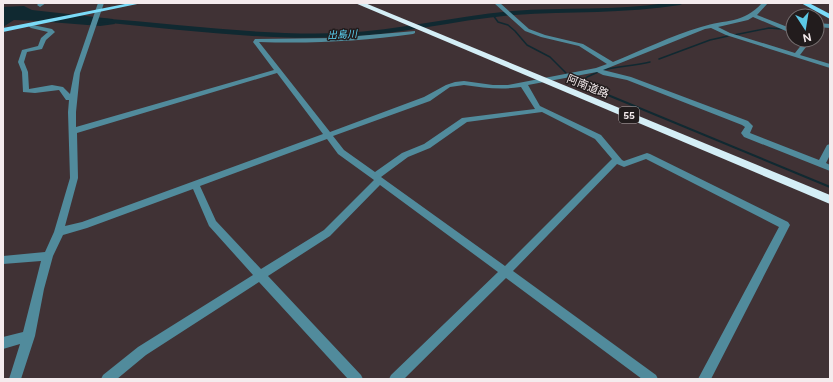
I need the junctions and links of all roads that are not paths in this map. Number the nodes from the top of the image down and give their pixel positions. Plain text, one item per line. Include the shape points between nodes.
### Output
1 (101, 3) edge
2 (139, 3) edge
3 (359, 3) edge
4 (368, 3) edge
5 (497, 3) edge
6 (765, 3) edge
7 (804, 3) edge
8 (97, 14) junction
9 (753, 16) junction
10 (830, 16) edge
11 (407, 21) junction
12 (30, 25) junction
13 (712, 26) junction
14 (785, 27) edge
15 (3, 30) edge
16 (431, 31) junction
17 (413, 32) dead end
18 (802, 48) edge
19 (796, 56) junction
20 (612, 64) junction
21 (830, 66) edge
22 (598, 70) junction
23 (278, 71) junction
24 (555, 79) junction
25 (544, 81) junction
26 (524, 85) junction
27 (73, 98) junction
28 (543, 110) junction
29 (73, 131) junction
30 (328, 135) junction
31 (830, 147) edge
32 (616, 160) junction
33 (821, 164) junction
34 (830, 168) edge
35 (377, 179) junction
36 (195, 184) junction
37 (830, 194) edge
38 (830, 200) edge
39 (59, 232) junction
40 (48, 256) junction
41 (3, 260) edge
42 (505, 272) junction
43 (260, 275) junction
44 (29, 336) junction
45 (3, 343) edge
46 (15, 379) edge
47 (107, 379) edge
48 (357, 379) edge
49 (394, 379) edge
50 (652, 379) edge
51 (704, 379) edge

1 - 8 street
2 - 8 main road
3 - 11 highway, 阿南道路 / 55
4 - 11 highway, 阿南道路 / 55
5 - 20 street via 527,30 581,44
6 - 9 street
7 - 10 main road
8 - 12 main road via 80,14
8 - 27 street via 77,73
9 - 13 street
9 - 14 street
11 - 16 highway, 阿南道路 / 55
12 - 15 main road
12 - 27 street via 52,32 43,39 40,48 24,51 22,62 26,90 56,87 61,88 69,98
13 - 19 street via 728,34
13 - 20 street
16 - 24 highway, 阿南道路 / 55
16 - 25 highway, 阿南道路 / 55
17 - 23 street via 356,40 257,40 257,44
18 - 19 street
19 - 21 street
20 - 22 street
22 - 24 street
22 - 33 street via 629,78 745,123 749,126 745,133 747,135
23 - 29 street
23 - 30 street
24 - 25 street
24 - 37 highway, 阿南道路 / 55
25 - 26 street
25 - 38 highway, 阿南道路 / 55
26 - 28 street via 537,107
26 - 30 street via 493,87 455,84 427,99
27 - 29 street
28 - 32 street via 598,136
28 - 35 street via 465,120 427,146 405,155
29 - 39 street via 74,178
30 - 35 street via 341,152
30 - 36 street
31 - 33 street
32 - 42 street
32 - 51 street via 624,164 647,156 785,225
33 - 34 street
35 - 42 street
35 - 43 street via 326,233
36 - 39 street
36 - 43 street via 215,226
39 - 40 street
40 - 41 street
40 - 44 street
42 - 49 street
42 - 50 street
43 - 47 street via 142,351
43 - 48 street
44 - 45 street
44 - 46 street

